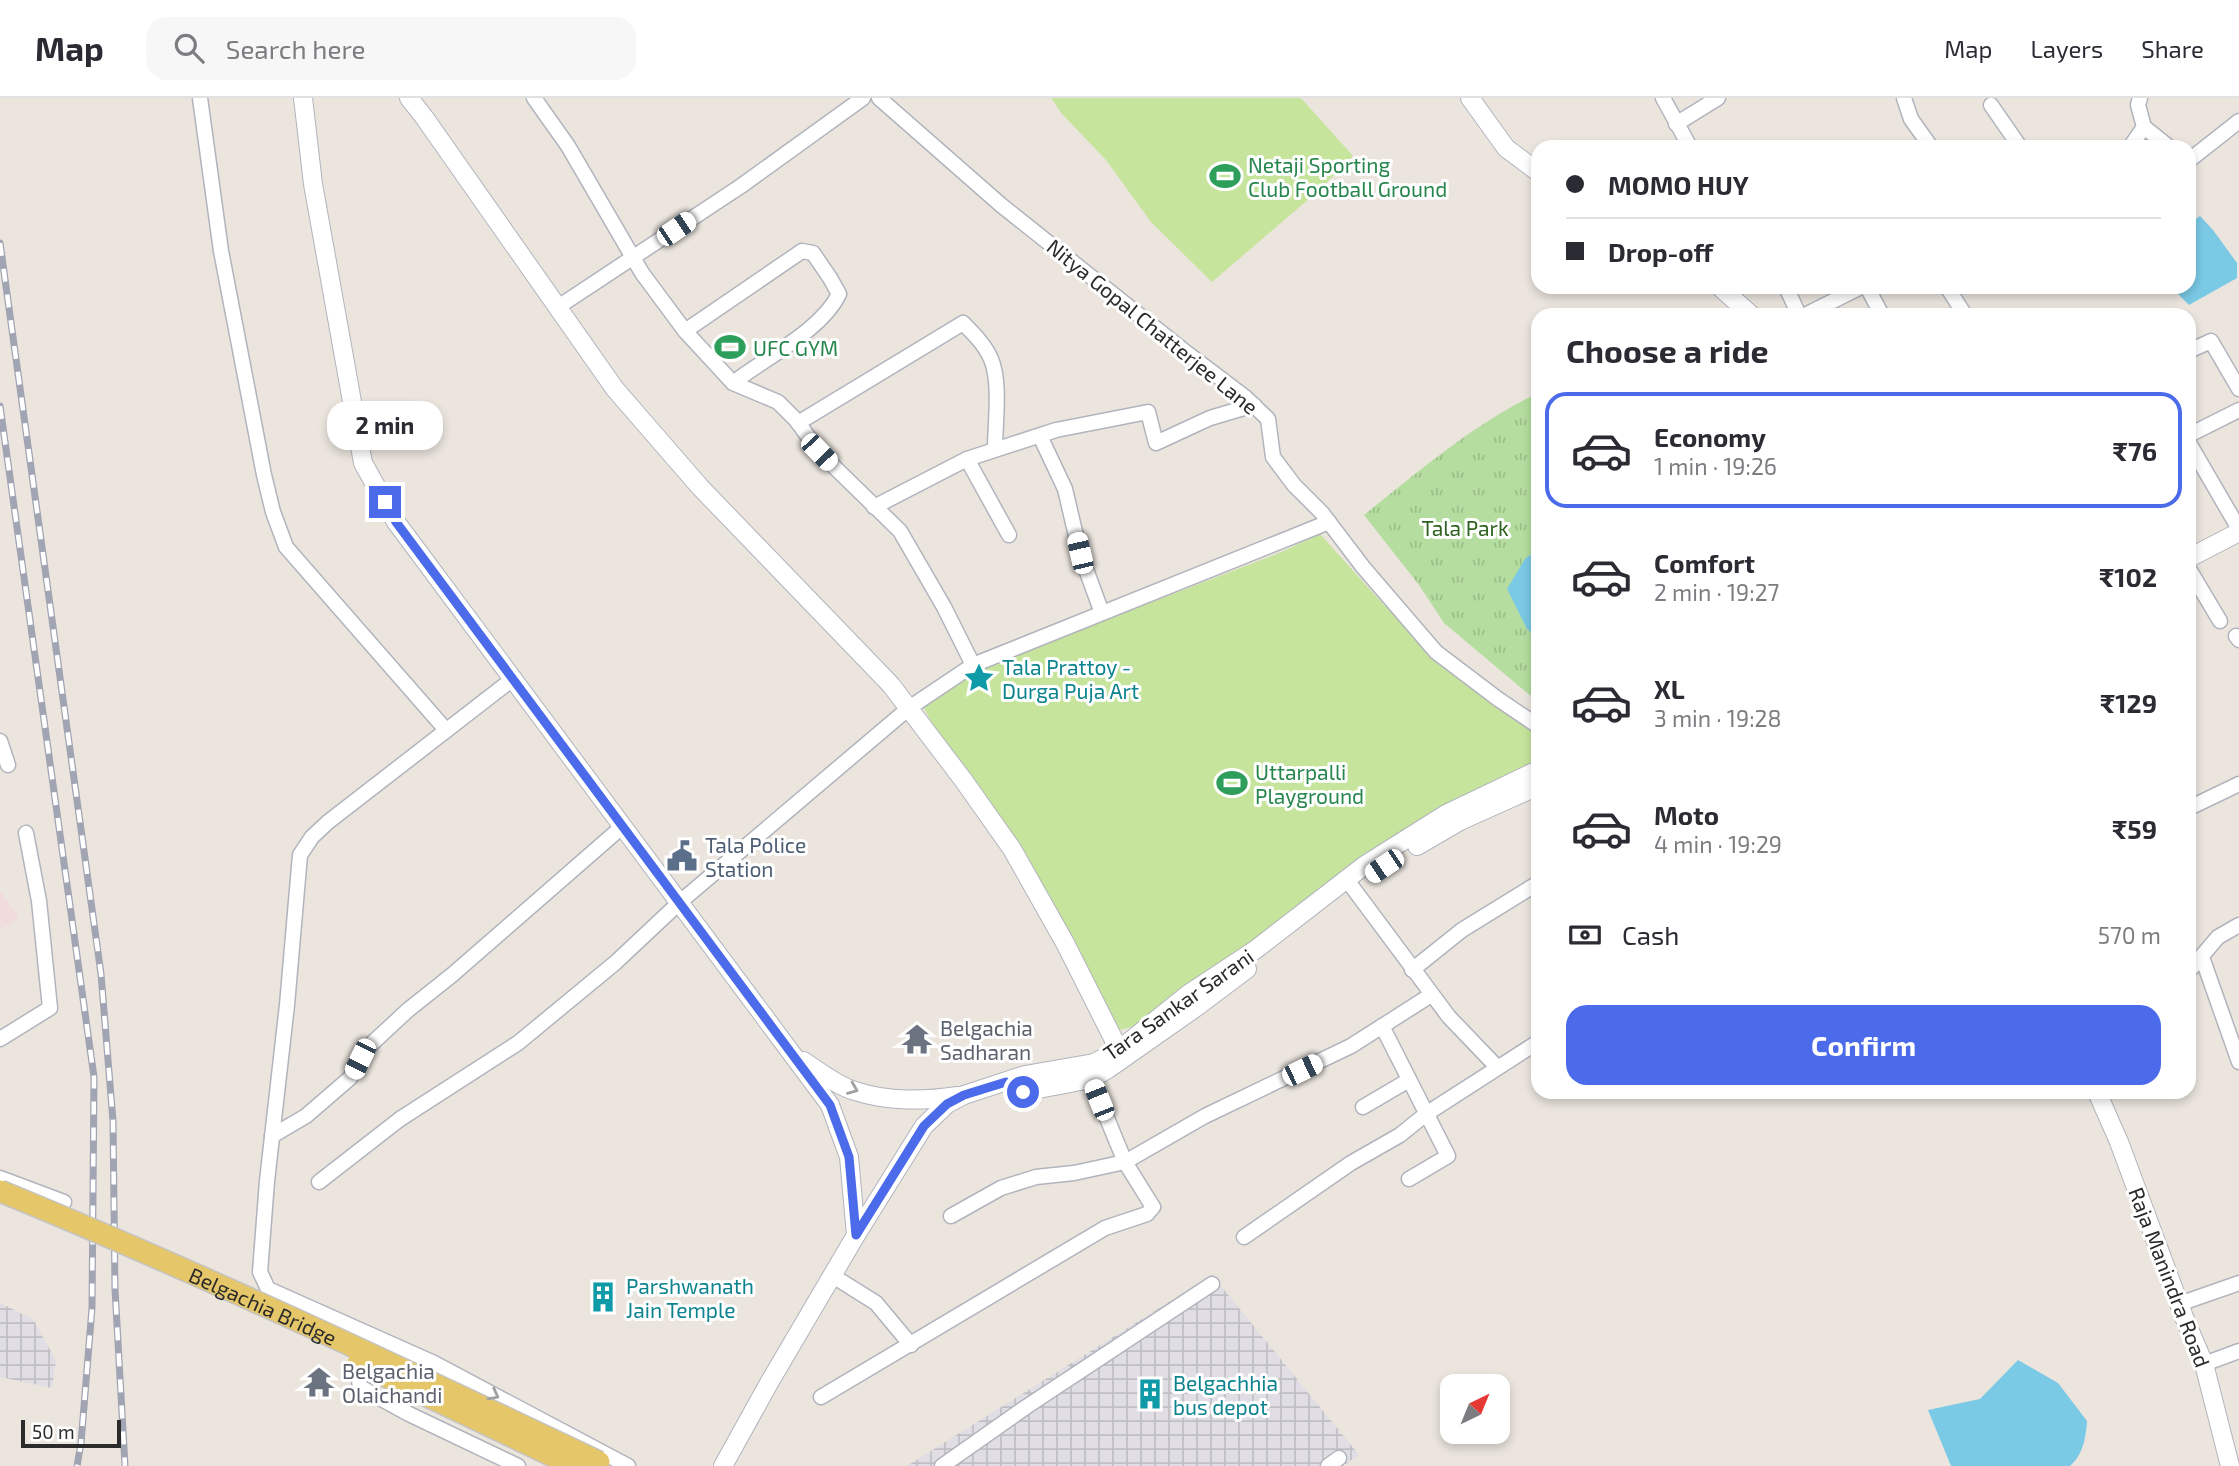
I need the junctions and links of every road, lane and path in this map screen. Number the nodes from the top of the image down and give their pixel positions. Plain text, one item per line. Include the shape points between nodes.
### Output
1 (200, 98) edge
2 (303, 98) edge
3 (409, 98) edge
4 (534, 98) edge
5 (863, 98) edge
6 (879, 98) edge
7 (1470, 98) edge
8 (1663, 98) edge
9 (1718, 98) edge
10 (1904, 98) edge
11 (2140, 98) edge
12 (1991, 105) dead end
13 (2239, 121) edge
14 (1676, 124) junction
15 (2144, 127) junction
16 (1686, 140) edge
17 (1926, 140) edge
18 (2015, 140) edge
19 (2135, 140) edge
20 (2160, 140) edge
21 (2196, 155) edge
22 (1531, 167) edge
23 (633, 258) junction
24 (1728, 294) edge
25 (1847, 294) edge
26 (558, 307) junction
27 (1743, 308) edge
28 (1819, 308) edge
29 (685, 331) junction
30 (2196, 348) edge
31 (733, 383) junction
32 (2239, 389) edge
33 (1254, 405) junction
34 (2239, 410) edge
35 (798, 423) junction
36 (2196, 432) edge
37 (1040, 436) junction
38 (995, 449) junction
39 (2196, 455) edge
40 (967, 459) junction
41 (874, 508) junction
42 (1329, 522) junction
43 (2239, 530) edge
44 (1009, 535) dead end
45 (2196, 554) edge
46 (2196, 581) edge
47 (1101, 613) junction
48 (2220, 621) dead end
49 (973, 665) junction
50 (514, 678) junction
51 (909, 708) junction
52 (1531, 721) edge
53 (446, 730) junction
54 (0, 741) edge
55 (8, 765) dead end
56 (1531, 773) edge
57 (2239, 784) edge
58 (1531, 789) edge
59 (2196, 805) edge
60 (623, 826) junction
61 (26, 833) dead end
62 (1349, 884) junction
63 (1531, 887) edge
64 (680, 902) junction
65 (2239, 925) edge
66 (2202, 957) junction
67 (2196, 963) edge
68 (1412, 970) junction
69 (1432, 995) junction
70 (1382, 1027) junction
71 (0, 1039) edge
72 (1531, 1046) edge
73 (1119, 1050) junction
74 (794, 1056) junction
75 (2239, 1062) edge
76 (1497, 1067) junction
77 (1087, 1072) junction
78 (1409, 1080) junction
79 (964, 1095) junction
80 (2099, 1099) edge
81 (1363, 1107) dead end
82 (1426, 1114) junction
83 (272, 1136) junction
84 (1125, 1163) junction
85 (0, 1178) edge
86 (1409, 1179) dead end
87 (319, 1182) dead end
88 (0, 1191) edge
89 (64, 1202) dead end
90 (0, 1204) edge
91 (951, 1216) dead end
92 (856, 1235) junction
93 (1244, 1237) dead end
94 (833, 1276) junction
95 (2239, 1283) edge
96 (1212, 1284) dead end
97 (2179, 1304) junction
98 (380, 1339) junction
99 (911, 1345) junction
100 (2239, 1351) edge
101 (2204, 1364) junction
102 (821, 1397) dead end
103 (599, 1462) dead end
104 (509, 1464) edge
105 (574, 1466) edge
106 (628, 1466) edge
107 (723, 1466) edge
108 (942, 1466) edge
109 (2230, 1466) edge

1 - 53 street via 221,251 264,475 286,547
2 - 50 street via 313,184 363,463 396,522
3 - 26 street
4 - 23 street via 568,146
5 - 23 street
6 - 33 street, Nitya Gopal Chatterjee Lane via 1001,205
7 - 22 street via 1506,148
8 - 14 street
9 - 14 street
10 - 17 street via 1911,119
11 - 15 street
12 - 18 street
13 - 21 street
14 - 16 street
15 - 19 street
15 - 20 street
23 - 26 street
23 - 29 street
24 - 27 street
25 - 28 street
26 - 51 street via 614,389
29 - 31 street
29 - 31 street via 802,251 813,253 839,294 835,303 806,332
30 - 32 street via 2211,341
31 - 35 street via 778,402
33 - 37 street via 1210,418 1156,443 1149,412
33 - 42 street, Nitya Gopal Chatterjee Lane via 1268,419 1273,457
34 - 36 street
35 - 38 street via 964,323 991,358 996,374
35 - 41 street via 819,452
37 - 38 street
37 - 47 street via 1065,489
38 - 40 street
39 - 43 street
40 - 41 street
40 - 44 street
41 - 49 street via 900,531
42 - 47 street
42 - 52 street, Nitya Gopal Chatterjee Lane via 1436,652
43 - 45 street
46 - 48 street
47 - 49 street
49 - 51 street
50 - 53 street
50 - 60 street
51 - 64 street
51 - 73 street via 1012,849
53 - 83 street via 328,822 300,855
54 - 55 street
56 - 62 street, Tara Sankar Sarani via 1446,814 1365,865
57 - 59 street
58 - 62 street via 1460,821
60 - 64 street
60 - 83 street via 367,1048 350,1078 306,1116
61 - 71 street via 50,1008
62 - 68 street
62 - 73 street, Tara Sankar Sarani via 1187,995
62 - 77 street via 1195,1008 1108,1069
63 - 68 street via 1462,930
64 - 74 street
64 - 87 street via 615,964 518,1043 400,1119
65 - 66 street via 2218,937
66 - 67 street
66 - 75 street
68 - 69 street
69 - 70 street
69 - 76 street
70 - 78 street
70 - 84 street via 1205,1116
72 - 76 street
73 - 77 street, Tara Sankar Sarani
74 -> 79 street via 853,1091 889,1099
74 - 92 street via 830,1105 849,1157
76 - 82 street
77 - 79 street, Tara Sankar Sarani via 1025,1075
77 - 84 street
78 - 81 street
78 - 82 street
79 - 92 street, Tara Sankar Sarani via 924,1126
80 - 97 street, Raja Manindra Road
82 - 86 street via 1448,1156
82 - 93 street
83 - 98 street via 260,1272 268,1289
84 - 91 street via 1037,1177 1001,1188
84 - 99 street via 1152,1210 1105,1228
85 - 89 street
88 - 103 main road, Belgachia Bridge, bridge via 185,1269
90 - 105 main road, bridge via 262,1317
92 - 94 street, Tara Sankar Sarani
94 - 99 street via 868,1295
94 - 107 street, Tara Sankar Sarani
95 - 97 street
96 - 108 street
97 - 101 street, Raja Manindra Road
98 - 104 street via 358,1373 360,1387
98 -> 106 street
99 - 102 street
100 - 101 street
101 - 109 street, Raja Manindra Road

